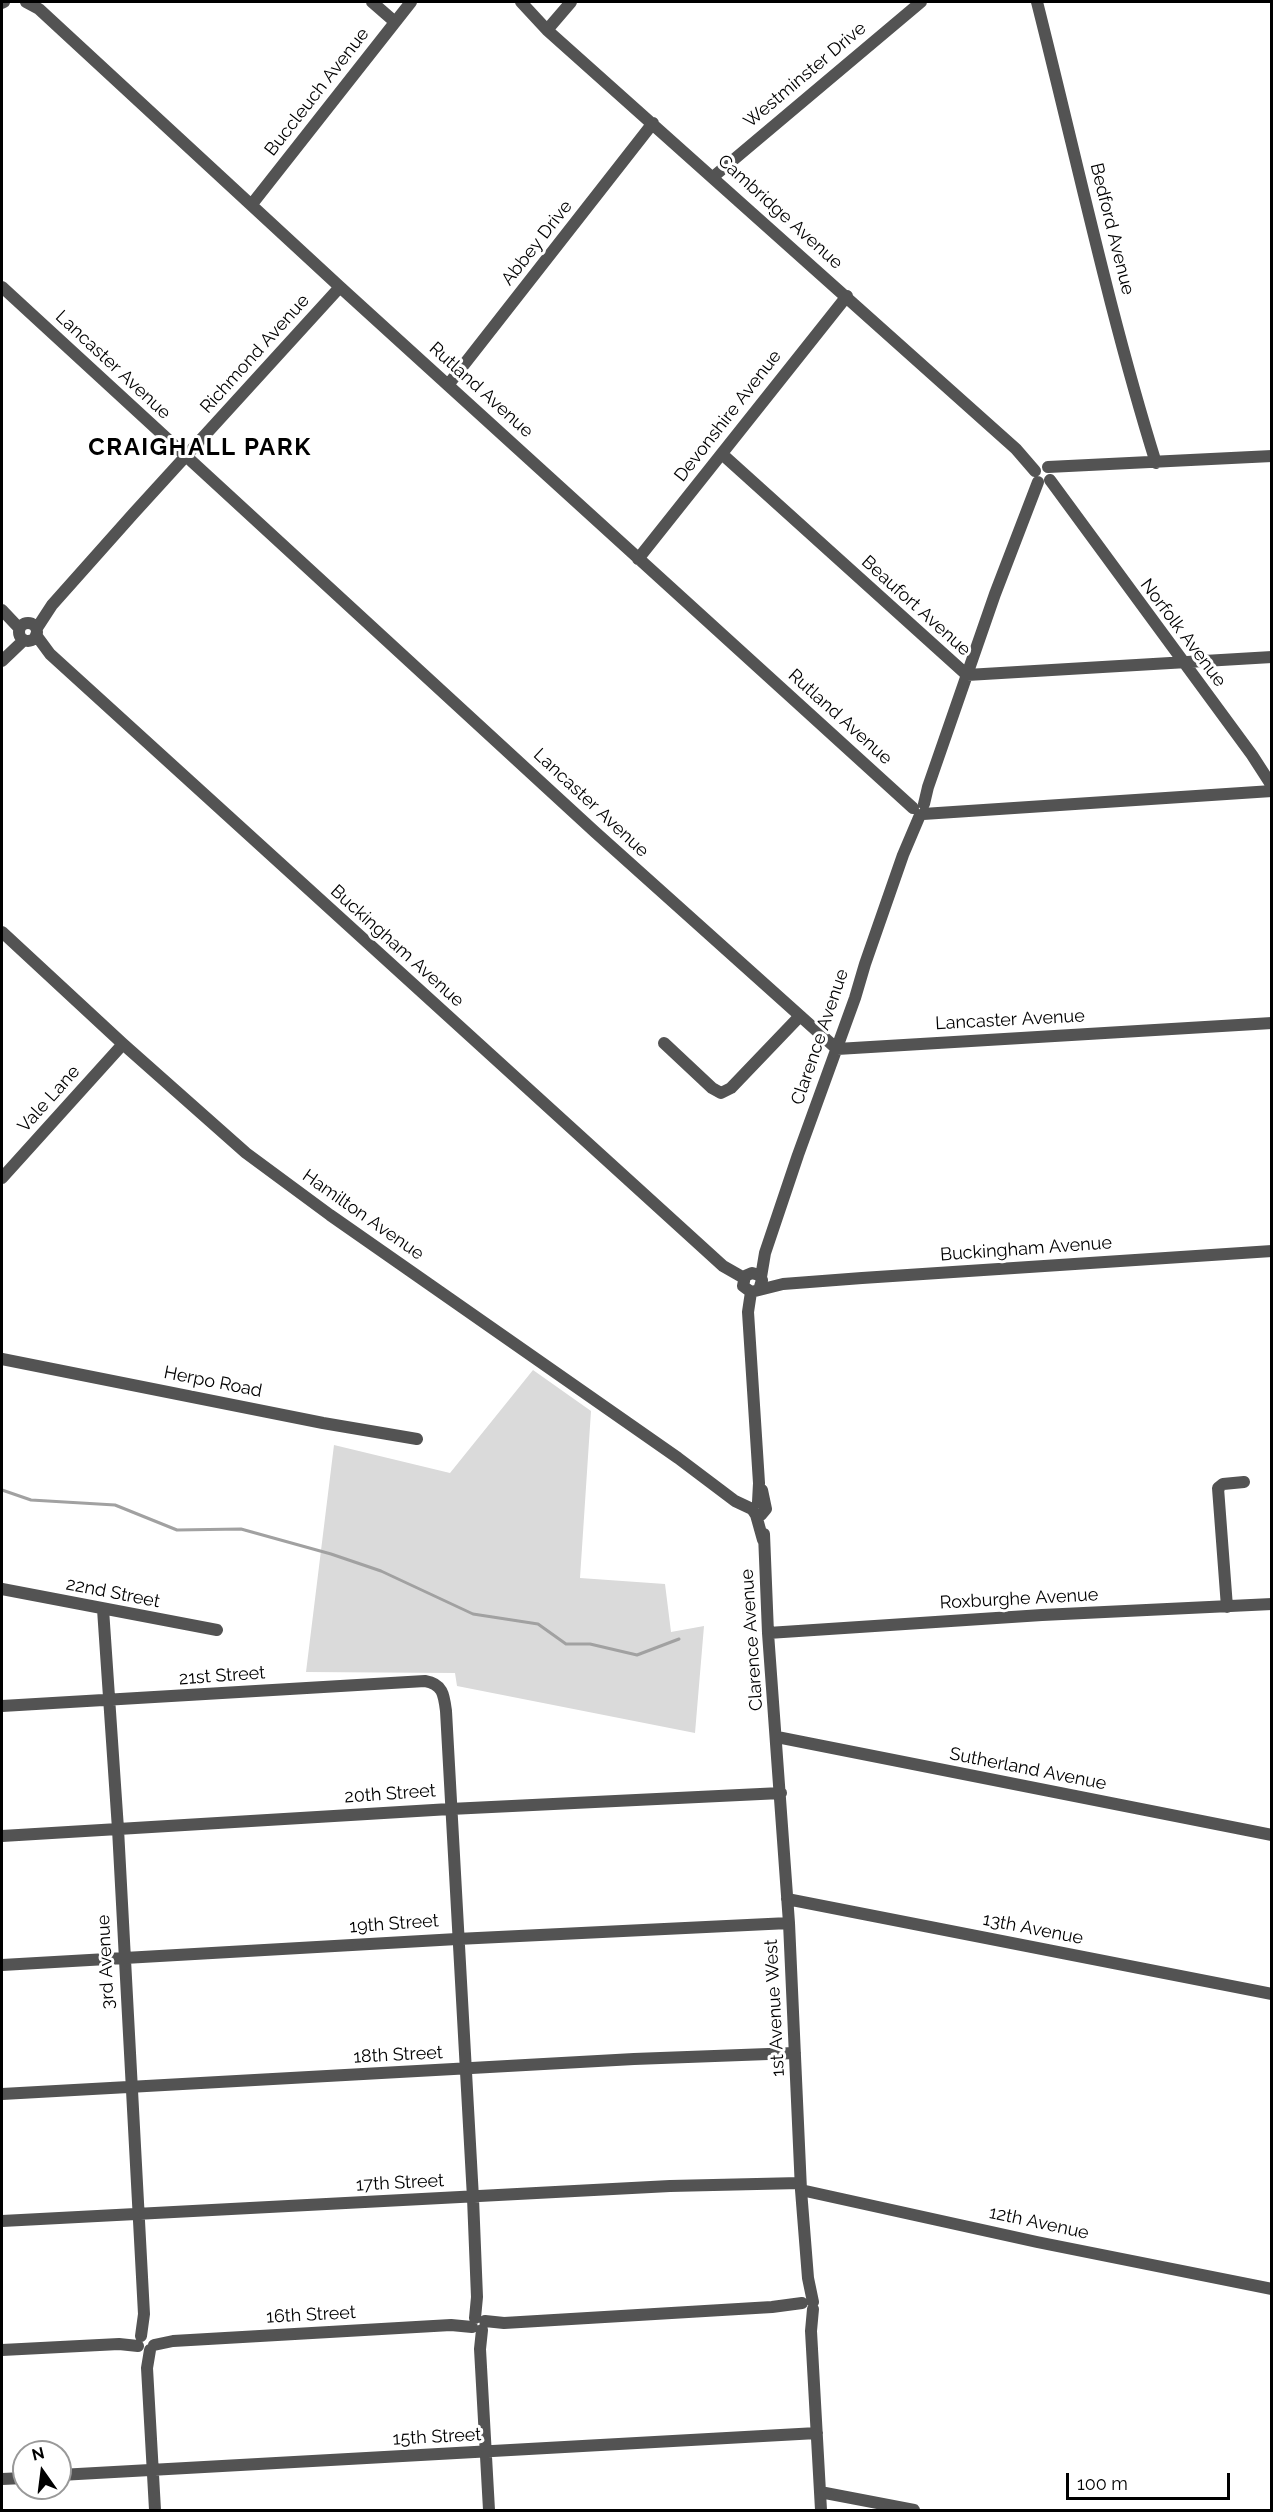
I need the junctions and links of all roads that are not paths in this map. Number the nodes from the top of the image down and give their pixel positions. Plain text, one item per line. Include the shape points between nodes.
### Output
1 (26, 2) edge
2 (372, 2) edge
3 (411, 2) edge
4 (521, 2) edge
5 (572, 2) edge
6 (1037, 2) edge
7 (915, 3) edge
8 (37, 5) edge
9 (395, 22) junction
10 (547, 30) junction
11 (653, 123) junction
12 (713, 177) junction
13 (252, 204) junction
14 (340, 287) junction
15 (2, 288) edge
16 (847, 296) junction
17 (448, 385) junction
18 (722, 454) junction
19 (1272, 456) edge
20 (186, 457) junction
21 (1156, 463) junction
22 (1042, 475) junction
23 (638, 559) junction
24 (2, 611) edge
25 (27, 632) junction
26 (1272, 657) edge
27 (2, 660) edge
28 (1183, 662) junction
29 (967, 675) junction
30 (1272, 786) edge
31 (1272, 791) edge
32 (919, 808) junction
33 (2, 932) edge
34 (799, 1017) junction
35 (1272, 1023) edge
36 (664, 1043) dead end
37 (123, 1044) junction
38 (837, 1049) junction
39 (2, 1178) edge
40 (1272, 1251) edge
41 (753, 1281) junction
42 (2, 1359) edge
43 (417, 1439) dead end
44 (1244, 1482) dead end
45 (757, 1508) junction
46 (2, 1589) edge
47 (1272, 1604) edge
48 (1227, 1607) junction
49 (103, 1609) junction
50 (217, 1630) dead end
51 (768, 1633) junction
52 (109, 1701) junction
53 (2, 1706) edge
54 (777, 1737) junction
55 (781, 1793) junction
56 (450, 1809) junction
57 (118, 1829) junction
58 (1272, 1835) edge
59 (2, 1836) edge
60 (787, 1899) junction
61 (789, 1923) junction
62 (457, 1938) junction
63 (124, 1959) junction
64 (2, 1965) edge
65 (1272, 1994) edge
66 (795, 2053) junction
67 (465, 2069) junction
68 (132, 2087) junction
69 (2, 2094) edge
70 (800, 2187) junction
71 (473, 2198) junction
72 (138, 2214) junction
73 (2, 2221) edge
74 (1272, 2289) edge
75 (807, 2306) junction
76 (478, 2324) junction
77 (146, 2342) junction
78 (2, 2350) edge
79 (817, 2433) junction
80 (486, 2453) junction
81 (152, 2470) junction
82 (72, 2474) edge
83 (820, 2492) junction
84 (155, 2511) edge
85 (489, 2511) edge
86 (821, 2511) edge
87 (914, 2511) edge

1 - 8 street, Rutland Avenue
2 - 9 street
3 - 9 street, Buccleuch Avenue
4 - 10 street, Cambridge Avenue
5 - 10 street
6 - 21 street, Bedford Avenue
7 - 12 street, Westminster Drive
8 - 13 street, Rutland Avenue
9 - 13 street, Buccleuch Avenue
10 - 11 street, Cambridge Avenue
11 - 12 street, Cambridge Avenue
11 - 17 street, Abbey Drive
12 - 16 street, Cambridge Avenue
13 - 14 street, Rutland Avenue
14 - 17 street, Rutland Avenue
14 - 20 street, Richmond Avenue
15 - 20 street, Lancaster Avenue
16 - 18 street, Devonshire Avenue
16 - 22 street, Cambridge Avenue
17 - 23 street, Rutland Avenue
18 - 23 street, Devonshire Avenue
18 - 29 street, Beaufort Avenue
19 - 21 street
20 - 25 street, Richmond Avenue
20 - 34 street, Lancaster Avenue
21 - 22 street via 1080,467
22 - 28 street, Norfolk Avenue
22 - 29 street, Clarence Avenue
23 - 32 street, Rutland Avenue
24 - 25 street, Buckingham Avenue
25 - 27 street, Richmond Avenue
25 - 41 street, Buckingham Avenue via 733,1274
26 - 28 street, Beaufort Avenue
28 - 29 street, Beaufort Avenue
28 - 30 street, Norfolk Avenue
29 - 32 street, Clarence Avenue
31 - 32 street via 951,811
32 - 38 street, Clarence Avenue
33 - 37 street, Hamilton Avenue
34 - 36 street via 731,1088 721,1093
34 - 38 street, Lancaster Avenue
35 - 38 street, Lancaster Avenue
37 - 39 street, Vale Lane
37 - 45 street, Hamilton Avenue via 219,1130 299,1192 729,1496
38 - 41 street, Clarence Avenue
40 - 41 street, Buckingham Avenue via 783,1284
41 - 45 street, Clarence Avenue via 748,1312 759,1484
42 - 43 street, Herpo Road
44 - 48 street via 1218,1488
45 - 51 street, Clarence Avenue via 763,1540
46 - 49 street, 22nd Street
47 - 48 street, Roxburghe Avenue
48 - 51 street, Roxburghe Avenue
49 - 50 street, 22nd Street
49 - 52 street, 3rd Avenue
51 - 54 street, Clarence Avenue
52 - 53 street, 21st Street
52 - 56 street, 21st Street via 426,1681 442,1690 446,1711
52 - 57 street, 3rd Avenue
54 - 55 street, 1st Avenue West
54 - 58 street, Sutherland Avenue
55 - 56 street, 20th Street
55 - 60 street, 1st Avenue West
56 - 57 street, 20th Street
56 - 62 street
57 - 59 street, 20th Street
57 - 63 street, 3rd Avenue
60 - 61 street, 1st Avenue West
60 - 65 street, 13th Avenue
61 - 62 street, 19th Street
61 - 66 street, 1st Avenue West
62 - 63 street, 19th Street
62 - 67 street
63 - 64 street, 19th Street
63 - 68 street, 3rd Avenue
66 - 67 street, 18th Street
66 - 70 street, 1st Avenue West
67 - 68 street, 18th Street
67 - 71 street
68 - 69 street, 18th Street
68 - 72 street, 3rd Avenue
70 - 71 street, 17th Street via 670,2186
70 - 74 street, 12th Avenue
70 - 75 street, 1st Avenue West
71 - 72 street, 17th Street
71 - 76 street
72 - 73 street, 17th Street
72 - 77 street, 3rd Avenue
75 - 76 street, 16th Street
75 - 79 street, 1st Avenue West
76 - 77 street, 16th Street
76 - 80 street
77 - 78 street, 16th Street
77 - 81 street, 3rd Avenue
79 - 80 street, 15th Street
79 - 83 street, 1st Avenue West
80 - 81 street, 15th Street
80 - 85 street
81 - 82 street, 15th Street
81 - 84 street, 3rd Avenue
83 - 86 street, 1st Avenue West
83 - 87 street

